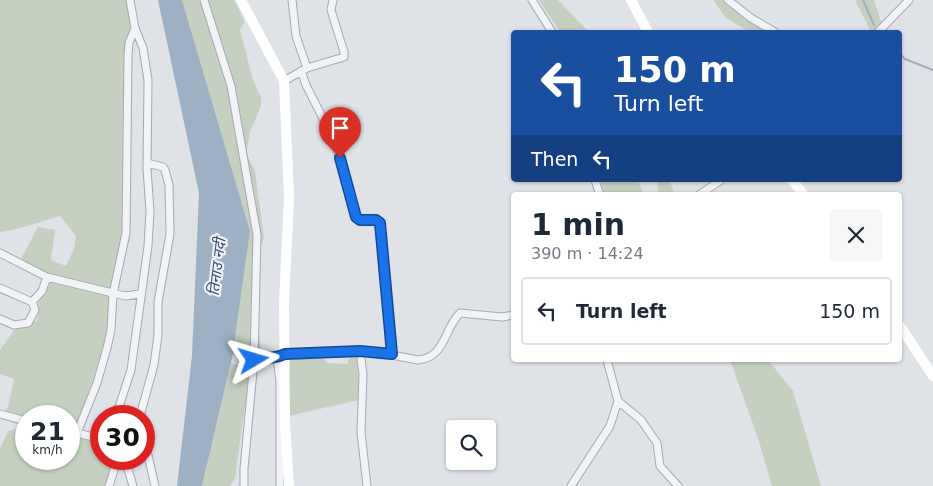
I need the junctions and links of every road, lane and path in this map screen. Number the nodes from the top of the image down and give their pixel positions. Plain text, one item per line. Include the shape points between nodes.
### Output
1 (130, 0) edge
2 (204, 0) edge
3 (241, 0) edge
4 (292, 0) edge
5 (333, 0) edge
6 (532, 0) edge
7 (631, 0) edge
8 (728, 0) edge
9 (909, 0) edge
10 (135, 28) junction
11 (551, 30) edge
12 (647, 30) edge
13 (772, 30) edge
14 (880, 30) edge
15 (304, 70) junction
16 (284, 81) junction
17 (147, 163) junction
18 (718, 182) edge
19 (794, 182) edge
20 (703, 192) edge
21 (802, 192) edge
22 (0, 253) edge
23 (48, 277) junction
24 (0, 288) edge
25 (113, 294) junction
26 (140, 294) junction
27 (32, 302) junction
28 (511, 316) edge
29 (0, 319) edge
30 (902, 329) edge
31 (360, 351) junction
32 (392, 354) junction
33 (281, 356) junction
34 (254, 360) junction
35 (608, 362) edge
36 (933, 376) edge
37 (618, 401) junction
38 (120, 405) edge
39 (143, 405) edge
40 (0, 414) edge
41 (15, 418) edge
42 (80, 426) edge
43 (114, 470) edge
44 (128, 470) edge
45 (151, 470) edge
46 (109, 486) edge
47 (133, 486) edge
48 (155, 486) edge
49 (244, 486) edge
50 (280, 486) edge
51 (289, 486) edge
52 (367, 486) edge
53 (571, 486) edge
54 (678, 486) edge

1 - 10 street
2 - 34 street via 231,86 256,235
3 - 16 street
4 - 15 street
5 - 15 street via 331,10 344,57
6 - 11 street
7 - 12 street
8 - 13 street
9 - 14 street
10 - 17 street via 143,48 148,80
10 - 25 street via 128,55 126,233
15 - 16 street
15 - 32 street via 306,85 336,144 356,217 380,223
16 - 33 street via 289,198
17 - 26 street via 150,211
17 - 39 street via 165,170 170,234 158,302 154,365
18 - 20 street
19 - 21 street
22 - 23 street
23 - 25 street
23 - 27 street
24 - 27 street
25 - 26 street
25 - 42 street via 107,348
26 - 38 street via 131,370
27 - 29 street via 35,310 28,323 14,325
28 - 32 street via 460,313 450,325 441,348 430,357 418,360
30 - 36 street
31 - 32 street
31 - 33 street
31 - 52 street via 361,432
33 - 34 street
33 - 50 street
33 - 51 street
34 - 49 street
35 - 37 street
37 - 53 street via 610,426
37 - 54 street via 641,420 657,444 660,466
40 - 41 street
43 - 46 street
44 - 47 street
45 - 48 street

